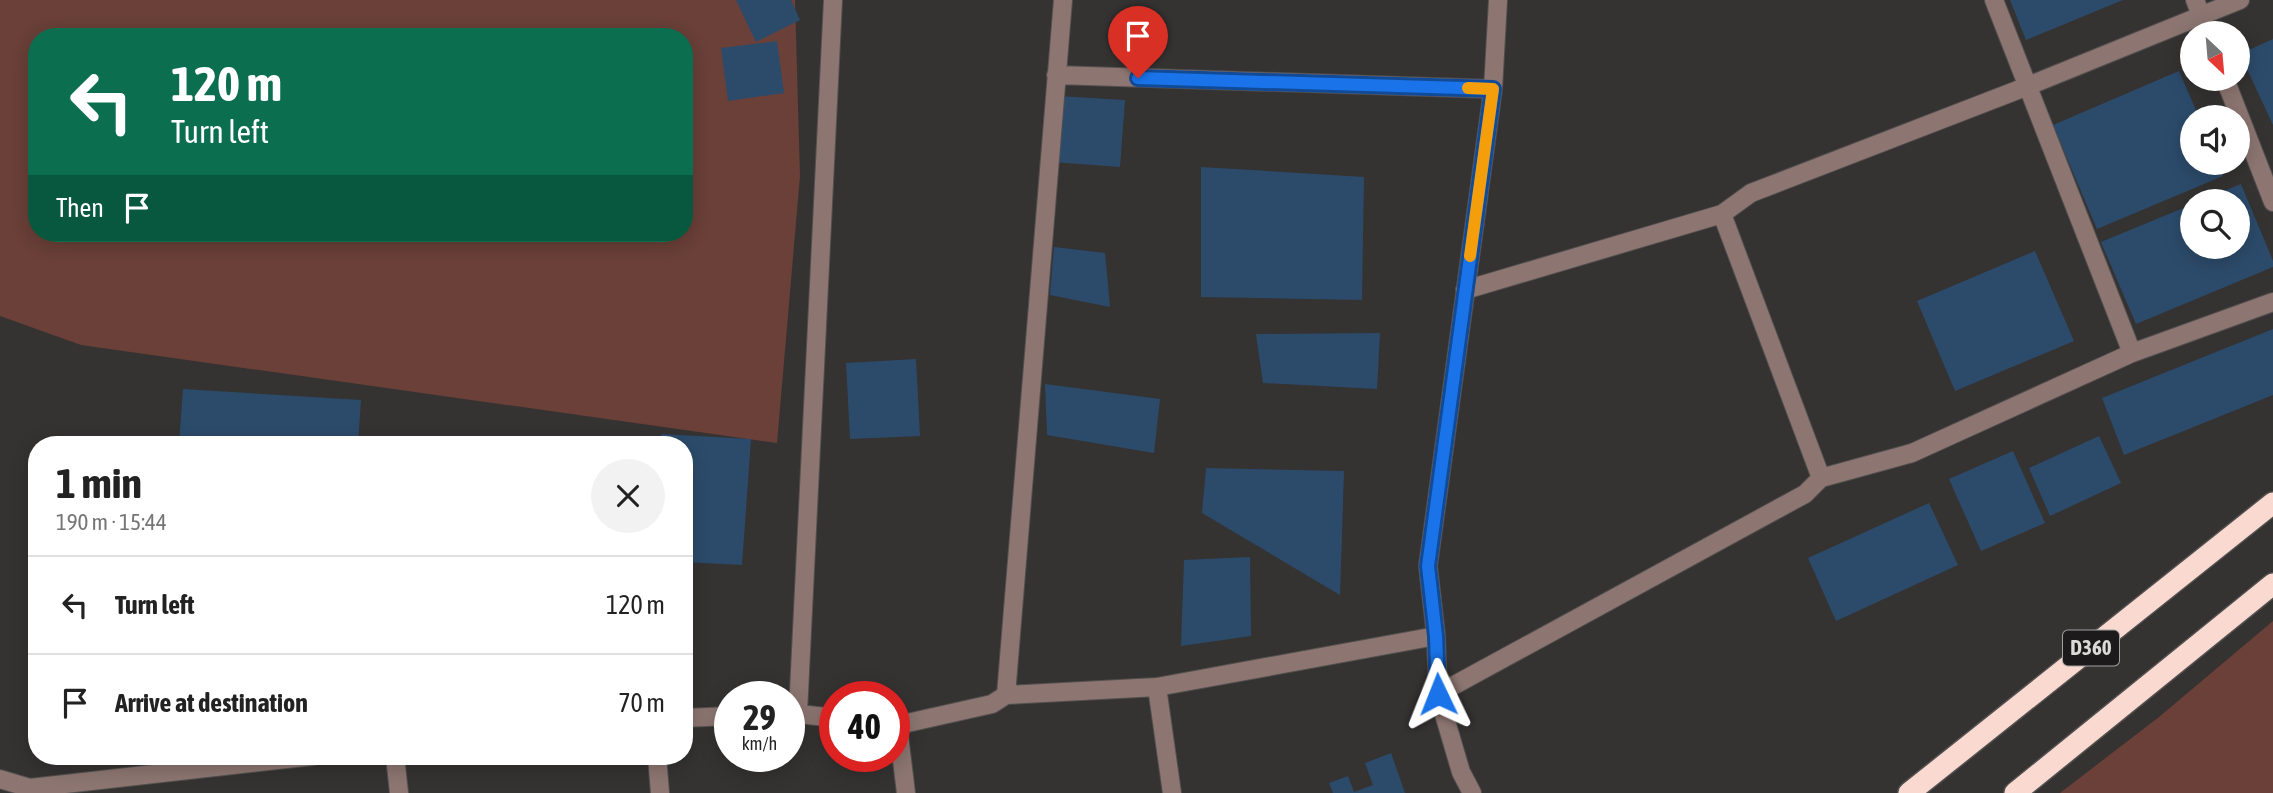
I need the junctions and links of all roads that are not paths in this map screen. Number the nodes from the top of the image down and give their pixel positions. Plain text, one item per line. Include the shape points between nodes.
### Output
1 (833, 0) edge
2 (1063, 0) edge
3 (1498, 0) edge
4 (1994, 0) edge
5 (2240, 0) edge
6 (2198, 8) edge
7 (1056, 75) junction
8 (2028, 86) junction
9 (1493, 89) junction
10 (2230, 91) edge
11 (2273, 202) edge
12 (1722, 214) junction
13 (1465, 290) junction
14 (2273, 302) edge
15 (2132, 353) junction
16 (1821, 478) junction
17 (2273, 503) edge
18 (2273, 584) edge
19 (1436, 636) junction
20 (796, 681) edge
21 (1157, 687) junction
22 (1438, 694) junction
23 (1006, 695) junction
24 (714, 717) edge
25 (693, 718) edge
26 (910, 723) edge
27 (240, 765) edge
28 (396, 765) edge
29 (658, 765) edge
30 (903, 772) edge
31 (0, 779) edge
32 (30, 791) edge
33 (399, 793) edge
34 (660, 793) edge
35 (906, 793) edge
36 (1172, 793) edge
37 (1472, 793) edge
38 (1909, 793) edge
39 (2015, 793) edge

1 - 20 street
2 - 7 street
3 - 9 street
4 - 8 street
5 - 6 street
6 - 8 street
7 - 9 street
7 - 23 street
8 - 12 street via 1751,193
8 - 15 street
9 - 13 street
10 - 11 street
12 - 13 street
12 - 16 street
13 - 19 street via 1428,566
14 - 15 street
15 - 16 street via 1912,453
16 - 22 street via 1805,494
17 - 38 highway, D360
18 - 39 highway, D360
19 - 21 street
19 - 22 street
21 - 23 street
21 - 36 street
22 - 37 street via 1461,772
23 - 26 street via 992,705
24 - 25 street
27 - 32 street
28 - 33 street
29 - 34 street
30 - 35 street
31 - 32 street

